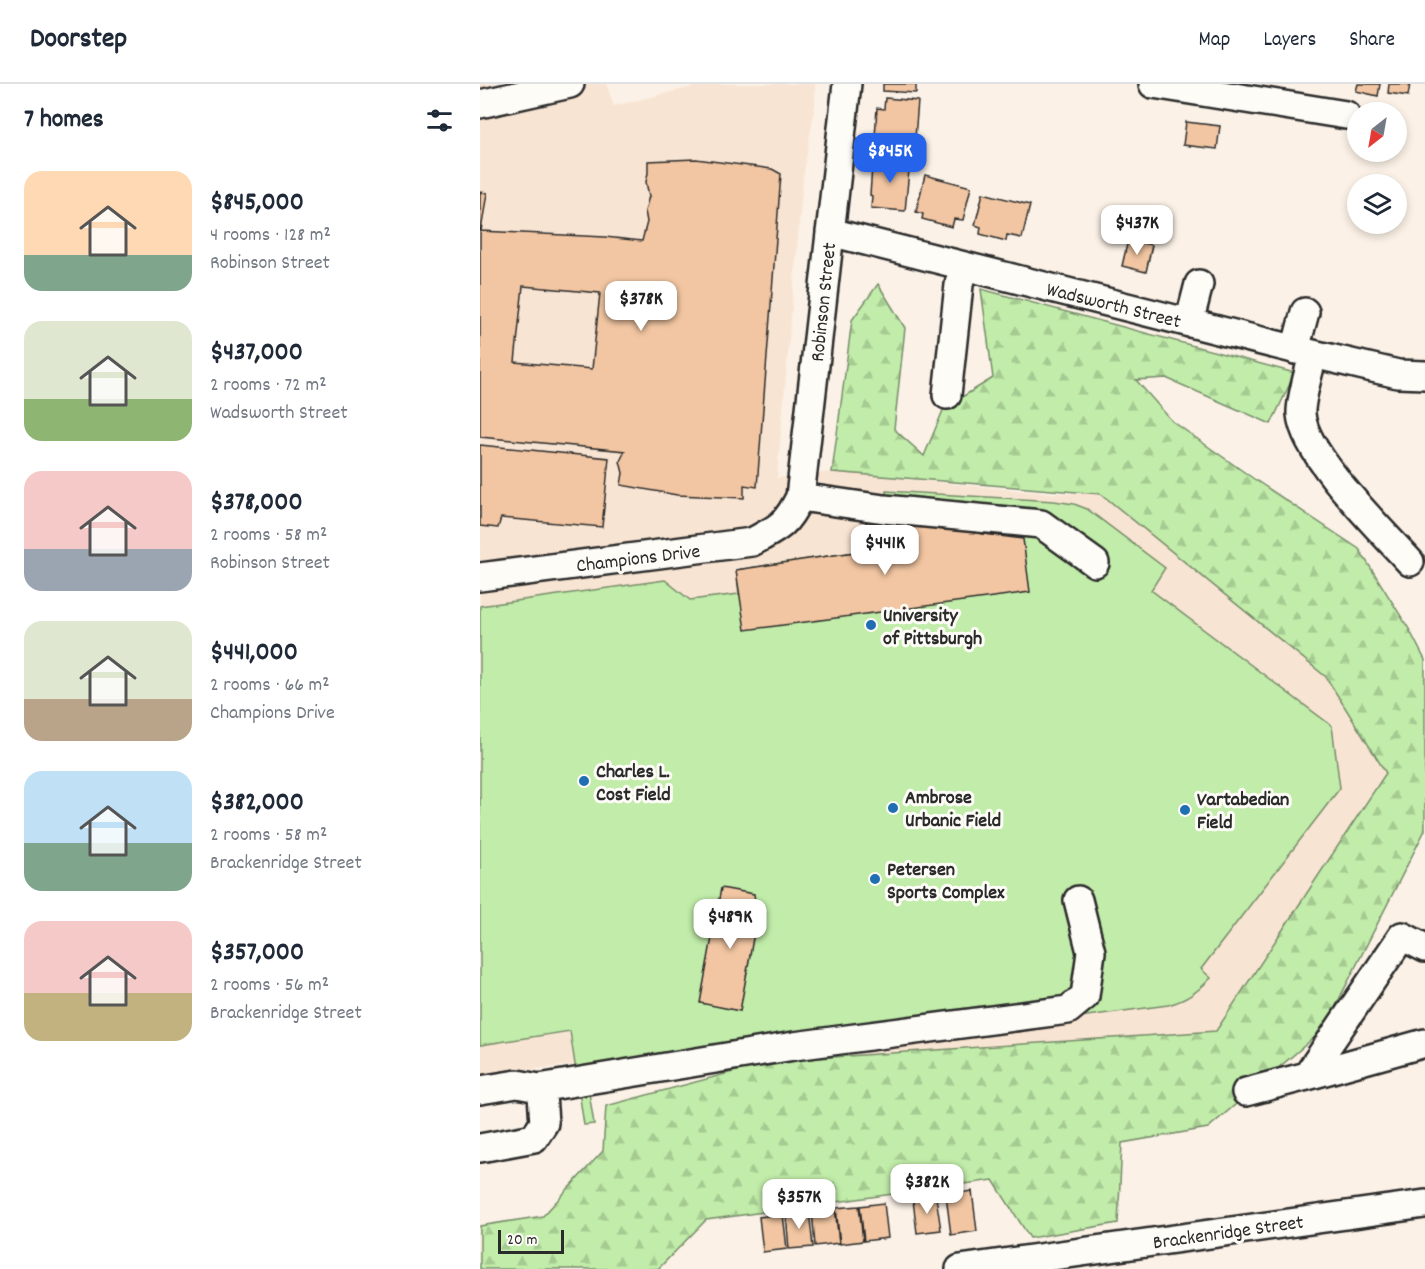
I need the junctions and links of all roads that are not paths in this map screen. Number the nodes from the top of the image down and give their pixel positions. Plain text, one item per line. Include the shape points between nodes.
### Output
1 (570, 84) edge
2 (1153, 84) edge
3 (843, 91) edge
4 (480, 104) edge
5 (1346, 115) dead end
6 (830, 232) junction
7 (963, 266) junction
8 (1199, 285) dead end
9 (1305, 312) dead end
10 (1189, 323) junction
11 (1304, 352) junction
12 (1425, 375) edge
13 (947, 395) dead end
14 (795, 507) junction
15 (1410, 562) dead end
16 (1095, 563) dead end
17 (480, 577) edge
18 (1078, 900) dead end
19 (1425, 948) edge
20 (1425, 1042) edge
21 (1307, 1076) junction
22 (539, 1088) junction
23 (480, 1090) edge
24 (1246, 1092) dead end
25 (480, 1148) edge
26 (1425, 1204) edge
27 (960, 1269) edge

1 - 4 street
2 - 5 street
3 - 6 street, Robinson Street
6 - 7 street, Wadsworth Street
6 - 14 street, Robinson Street
7 - 10 street, Wadsworth Street
7 - 13 street
8 - 10 street
9 - 11 street
10 - 11 street, Wadsworth Street
11 - 12 street, Wadsworth Street via 1398,374
11 - 15 street via 1301,413 1309,442
14 - 16 street via 884,509 1041,524
14 - 17 street, Champions Drive via 774,530 752,542
18 - 22 street via 1091,952 1085,996 1068,1010 794,1046
19 - 21 street via 1402,936
20 - 21 street
21 - 24 street
22 - 23 street via 517,1084
22 - 25 street via 544,1123 534,1138
26 - 27 street, Brackenridge Street

